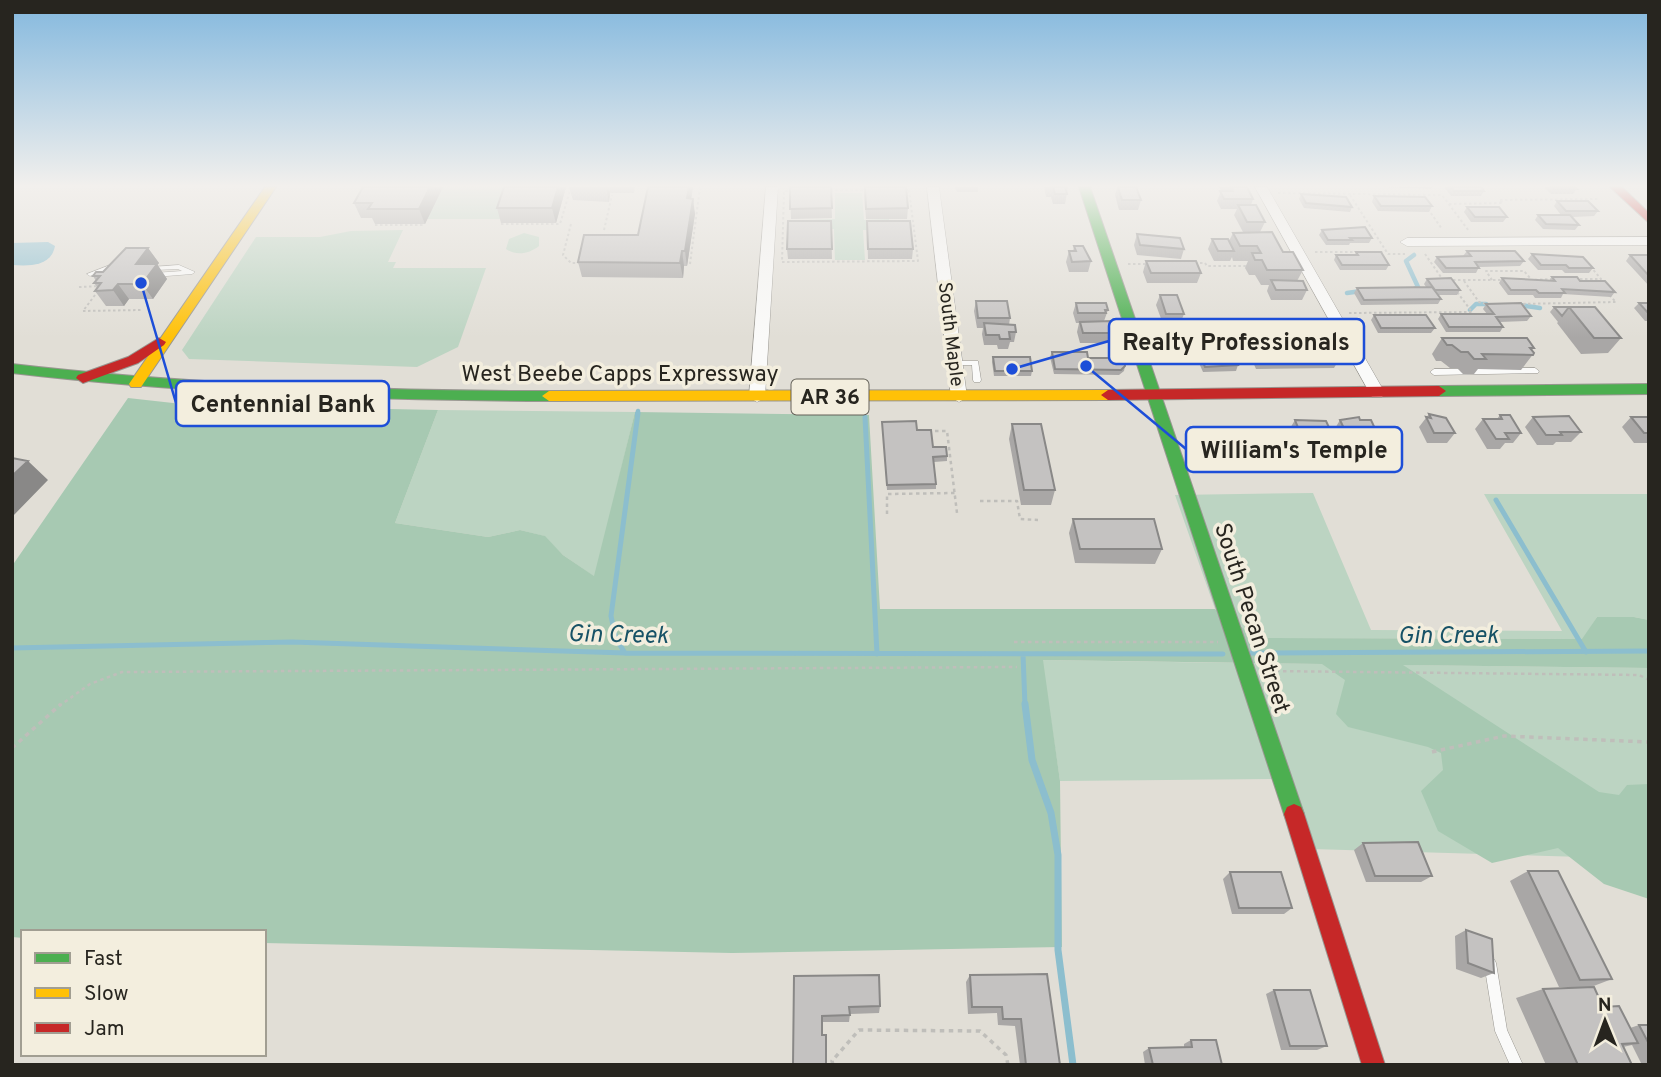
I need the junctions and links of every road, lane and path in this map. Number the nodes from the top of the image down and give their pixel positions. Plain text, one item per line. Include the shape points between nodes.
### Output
1 (232, 237) edge
2 (568, 237) edge
3 (693, 237) edge
4 (768, 237) edge
5 (783, 237) edge
6 (915, 237) edge
7 (939, 237) edge
8 (1101, 237) edge
9 (1290, 237) edge
10 (1449, 237) edge
11 (1474, 237) edge
12 (1649, 241) edge
13 (1407, 242) dead end
14 (1452, 242) junction
15 (1478, 242) junction
16 (1386, 251) dead end
17 (1298, 252) junction
18 (1424, 254) dead end
19 (1586, 261) edge
20 (584, 263) edge
21 (690, 264) dead end
22 (1110, 264) junction
23 (1151, 264) edge
24 (1191, 264) edge
25 (1254, 266) edge
26 (1483, 268) edge
27 (154, 270) joint
28 (1486, 271) junction
29 (90, 274) joint
30 (1557, 279) edge
31 (1570, 279) edge
32 (1596, 279) junction
33 (1463, 280) junction
34 (1492, 280) junction
35 (1505, 280) edge
36 (1518, 280) edge
37 (1531, 280) junction
38 (1449, 281) junction
39 (105, 282) edge
40 (79, 287) dead end
41 (101, 288) junction
42 (106, 289) edge
43 (1489, 305) edge
44 (1517, 305) edge
45 (142, 310) dead end
46 (1332, 314) junction
47 (177, 325) junction
48 (955, 363) junction
49 (12, 369) edge
50 (1535, 371) dead end
51 (1434, 372) dead end
52 (83, 378) junction
53 (977, 380) dead end
54 (136, 384) junction
55 (1649, 389) edge
56 (1377, 393) junction
57 (1154, 396) junction
58 (757, 397) junction
59 (960, 397) junction
60 (921, 431) edge
61 (955, 493) junction
62 (980, 501) dead end
63 (957, 513) dead end
64 (887, 514) dead end
65 (1038, 520) dead end
66 (1014, 642) dead end
67 (1238, 642) junction
68 (1017, 667) dead end
69 (1248, 671) junction
70 (1649, 680) edge
71 (1649, 742) edge
72 (12, 748) edge
73 (1432, 751) dead end
74 (1489, 950) edge
75 (832, 1065) edge
76 (1008, 1065) edge
77 (1374, 1065) edge
78 (1517, 1065) edge

1 - 47 main road
2 - 20 path via 563,255 571,263
3 - 21 path
4 - 58 street
5 - 6 path via 782,262 918,263
7 - 48 street, South Maple
8 - 22 main road, South Pecan Street
9 - 17 street
10 - 14 path
11 - 15 path
12 - 15 street
13 - 14 street
14 - 15 street
16 - 17 path
17 - 46 street
18 - 38 path via 1443,281
19 - 32 path via 1601,279
22 - 23 path
22 - 57 main road, South Pecan Street
24 - 25 path
26 - 28 path
27 - 27 lane via 192,272 182,263
28 - 34 path
28 - 37 path via 1524,271
29 - 29 lane via 120,270 114,264
30 - 37 path
31 - 32 path
32 - 44 path via 1616,302
33 - 34 path
33 - 38 path
33 - 43 path via 1479,302
34 - 35 path
36 - 37 path
38 - 46 path via 1472,312
39 - 41 path
40 - 41 path
41 - 42 path
41 - 45 path via 83,311
46 - 56 street
47 - 52 main road via 133,360
47 - 54 main road
48 - 53 lane via 975,363
48 - 59 street, South Maple
49 - 52 main road, West Beebe Capps Expressway / AR 36
50 - 51 lane
52 - 54 main road, West Beebe Capps Expressway / AR 36
54 - 58 main road, West Beebe Capps Expressway / AR 36 via 238,391
55 - 56 main road, West Beebe Capps Expressway / AR 36
56 - 57 main road, West Beebe Capps Expressway / AR 36
57 - 59 main road, West Beebe Capps Expressway / AR 36
57 - 67 main road, South Pecan Street
58 - 59 main road, West Beebe Capps Expressway / AR 36
60 - 61 path via 947,431
61 - 63 path
61 - 64 path via 887,494
62 - 65 path via 1017,501 1020,519
66 - 67 path
67 - 69 main road, South Pecan Street
68 - 72 path via 122,672 97,678 75,691
69 - 70 path via 1639,675
69 - 77 main road, South Pecan Street
71 - 73 path via 1504,736
74 - 78 lane via 1501,1031
75 - 76 path via 859,1030 980,1031 1006,1055

